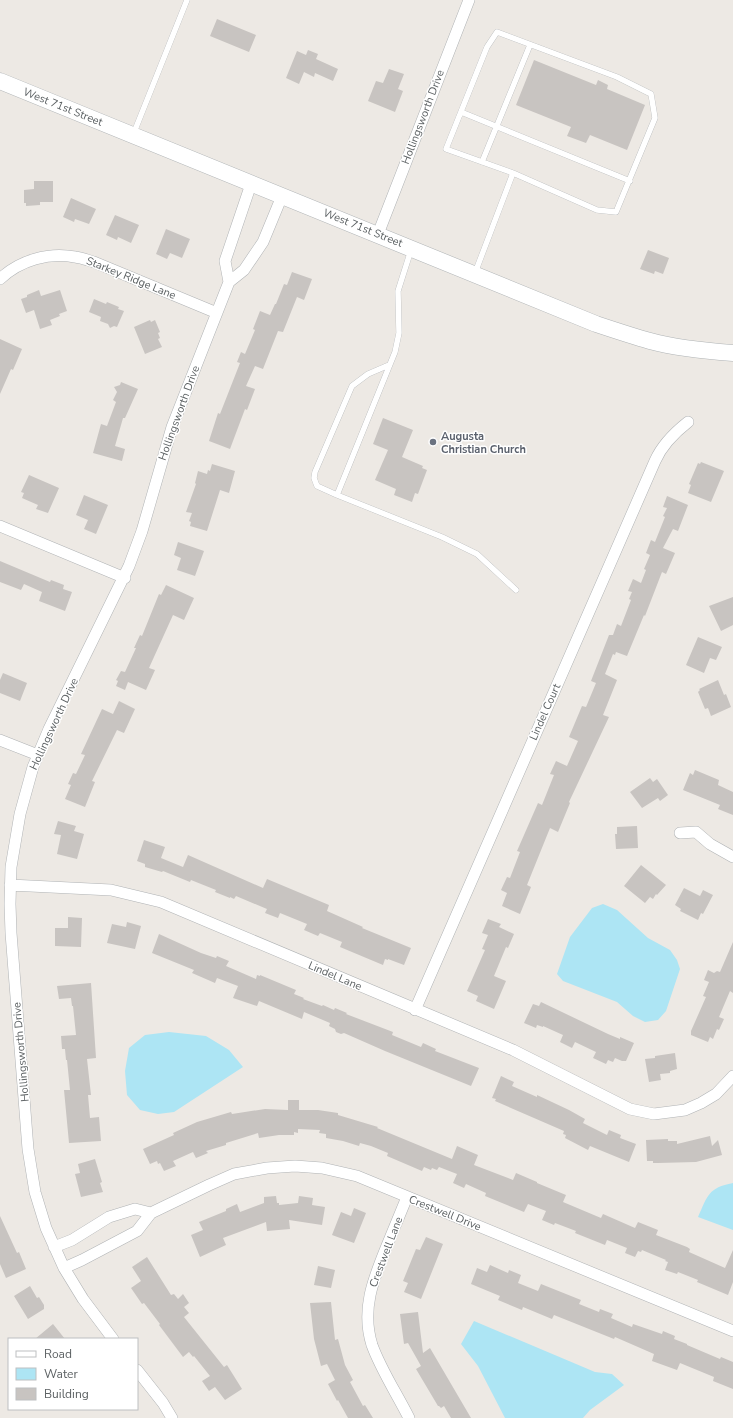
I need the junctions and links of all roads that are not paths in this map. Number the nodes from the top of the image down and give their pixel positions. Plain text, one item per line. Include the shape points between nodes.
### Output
1 (187, 0) edge
2 (469, 0) edge
3 (530, 44) junction
4 (0, 81) edge
5 (461, 112) junction
6 (497, 126) junction
7 (133, 135) junction
8 (482, 162) junction
9 (513, 173) junction
10 (630, 181) junction
11 (251, 184) junction
12 (282, 196) junction
13 (378, 234) junction
14 (412, 248) junction
15 (475, 273) junction
16 (0, 279) edge
17 (230, 282) junction
18 (217, 313) junction
19 (733, 353) edge
20 (389, 365) junction
21 (688, 422) dead end
22 (337, 496) junction
23 (0, 526) edge
24 (125, 578) junction
25 (516, 590) dead end
26 (0, 740) edge
27 (38, 755) junction
28 (680, 833) dead end
29 (733, 857) edge
30 (10, 885) junction
31 (415, 1010) junction
32 (733, 1076) edge
33 (407, 1197) junction
34 (151, 1213) junction
35 (54, 1248) junction
36 (64, 1268) junction
37 (733, 1331) edge
38 (112, 1338) edge
39 (138, 1371) edge
40 (172, 1418) edge
41 (409, 1418) edge

1 - 7 lane
2 - 13 street, Hollingsworth Drive
3 - 5 lane via 497,32 487,47
3 - 6 lane
3 - 10 lane via 616,77 651,94 656,118
4 - 7 main road, West 71st Street
5 - 6 lane
5 - 8 lane via 446,149
6 - 8 lane
6 - 10 lane
7 - 11 main road, West 71st Street
8 - 9 lane
9 - 10 lane via 596,210 616,212
9 - 15 lane
11 - 12 main road, West 71st Street
11 - 17 street via 225,261
12 - 13 main road, West 71st Street
12 - 17 street, Hollingsworth Drive via 263,242 244,270
13 - 14 main road, West 71st Street
14 - 15 main road, West 71st Street
14 - 20 lane via 398,291 399,333
15 - 19 main road, West 71st Street via 624,334 659,343
16 - 18 street, Starkey Ridge Lane via 9,271 38,258 54,255 74,256
17 - 18 street, Hollingsworth Drive
18 - 24 street, Hollingsworth Drive via 172,427 142,531
20 - 22 lane
20 - 22 lane via 368,374 352,386 315,472 317,486
21 - 31 street, Lindel Court via 668,440 655,461
22 - 25 lane via 442,537 477,554
23 - 24 street
24 - 27 street, Hollingsworth Drive
26 - 27 street
27 - 30 street, Hollingsworth Drive via 20,814
28 - 29 street via 696,832 710,844
30 - 31 street, Lindel Lane via 111,890 148,898
30 - 35 street, Hollingsworth Drive via 11,933 30,1161 37,1198
31 - 32 street, Lindel Lane via 513,1050 624,1106 648,1113 678,1112 695,1106 716,1094
33 - 34 street, Crestwell Drive via 341,1172 315,1167 281,1166 260,1168 229,1176
33 - 37 street, Crestwell Drive
33 - 41 street, Crestwell Lane via 374,1279 369,1296 368,1316 377,1358
34 - 35 street via 135,1209 109,1217
34 - 36 street, Crestwell Drive via 136,1231
35 - 36 street, Hollingsworth Drive
36 - 38 street, Hollingsworth Drive
39 - 40 street

